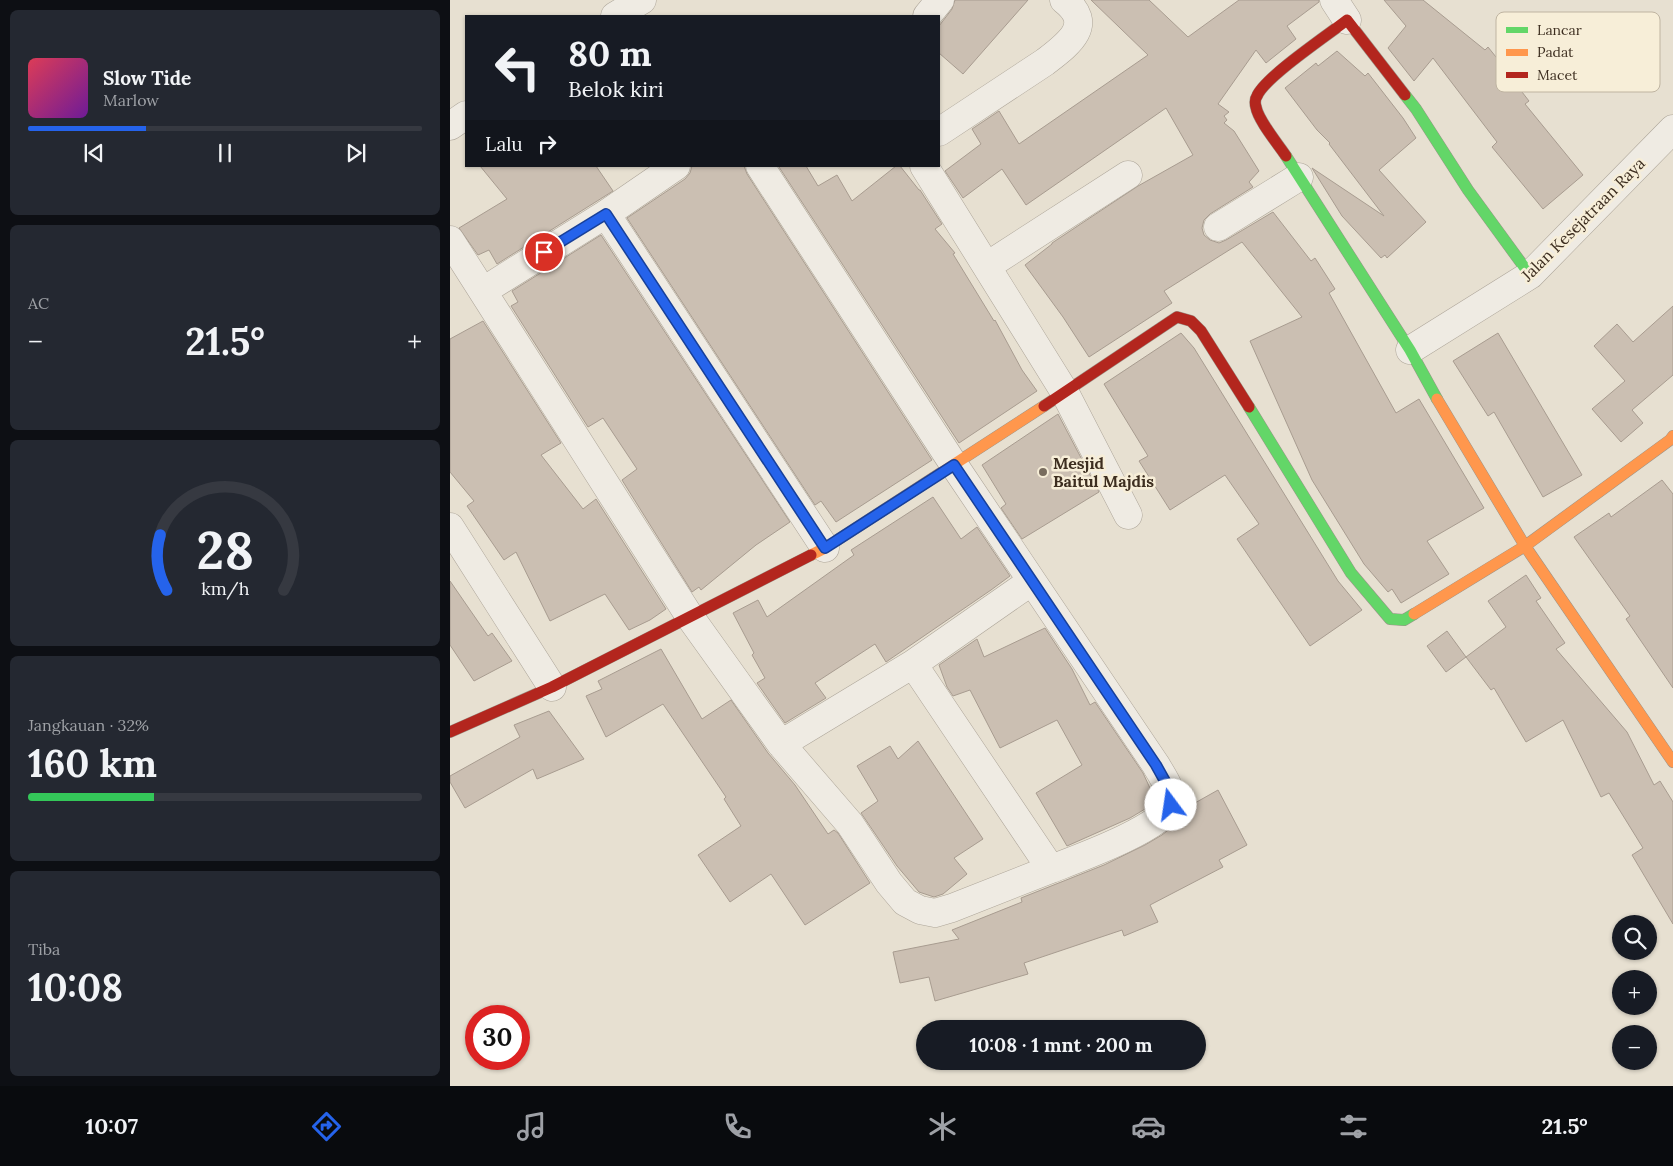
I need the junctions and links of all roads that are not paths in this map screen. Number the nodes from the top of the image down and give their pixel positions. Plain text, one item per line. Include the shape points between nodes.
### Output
1 (642, 0) edge
2 (940, 0) edge
3 (1064, 0) edge
4 (1340, 10) edge
5 (616, 15) edge
6 (928, 15) edge
7 (465, 116) edge
8 (450, 126) edge
9 (1673, 129) edge
10 (940, 131) edge
11 (675, 167) edge
12 (761, 167) edge
13 (925, 167) edge
14 (1128, 175) dead end
15 (1299, 177) junction
16 (606, 214) junction
17 (1218, 227) dead end
18 (450, 240) edge
19 (987, 266) junction
20 (1530, 275) junction
21 (483, 291) junction
22 (1410, 350) junction
23 (1064, 390) junction
24 (1672, 440) edge
25 (954, 465) junction
26 (1128, 515) dead end
27 (450, 528) edge
28 (1525, 546) junction
29 (825, 548) junction
30 (1032, 581) junction
31 (690, 617) junction
32 (913, 664) junction
33 (552, 688) junction
34 (450, 732) edge
35 (782, 744) junction
36 (1673, 762) edge
37 (1051, 869) junction

1 - 5 street
2 - 6 street
3 - 10 street via 1079,19 1074,35 1061,49
4 - 15 street via 1257,95 1258,115
4 - 20 street via 1416,109 1468,190
7 - 8 street
9 - 20 street, Jalan Kesejatraan Raya
11 - 16 street
12 - 25 street
13 - 19 street
14 - 19 street
15 - 17 street
15 - 22 street
16 - 21 street
16 - 29 street
18 - 21 street
19 - 23 street
20 - 22 street, Jalan Kesejatraan Raya
21 - 31 street
22 - 28 street
23 - 25 street
23 - 26 street
23 - 28 street via 1177,317 1189,320 1199,328 1225,366 1351,573 1390,619 1404,620
24 - 28 street
25 - 29 street
25 - 30 street
27 - 33 street
28 - 36 street
29 - 31 street
30 - 32 street
30 - 37 street via 1171,792 1171,805 1163,816 1136,834
31 - 33 street
31 - 35 street
32 - 35 street
32 - 37 street
33 - 34 street
35 - 37 street via 850,824 889,883 906,902 920,910 934,913 952,908

